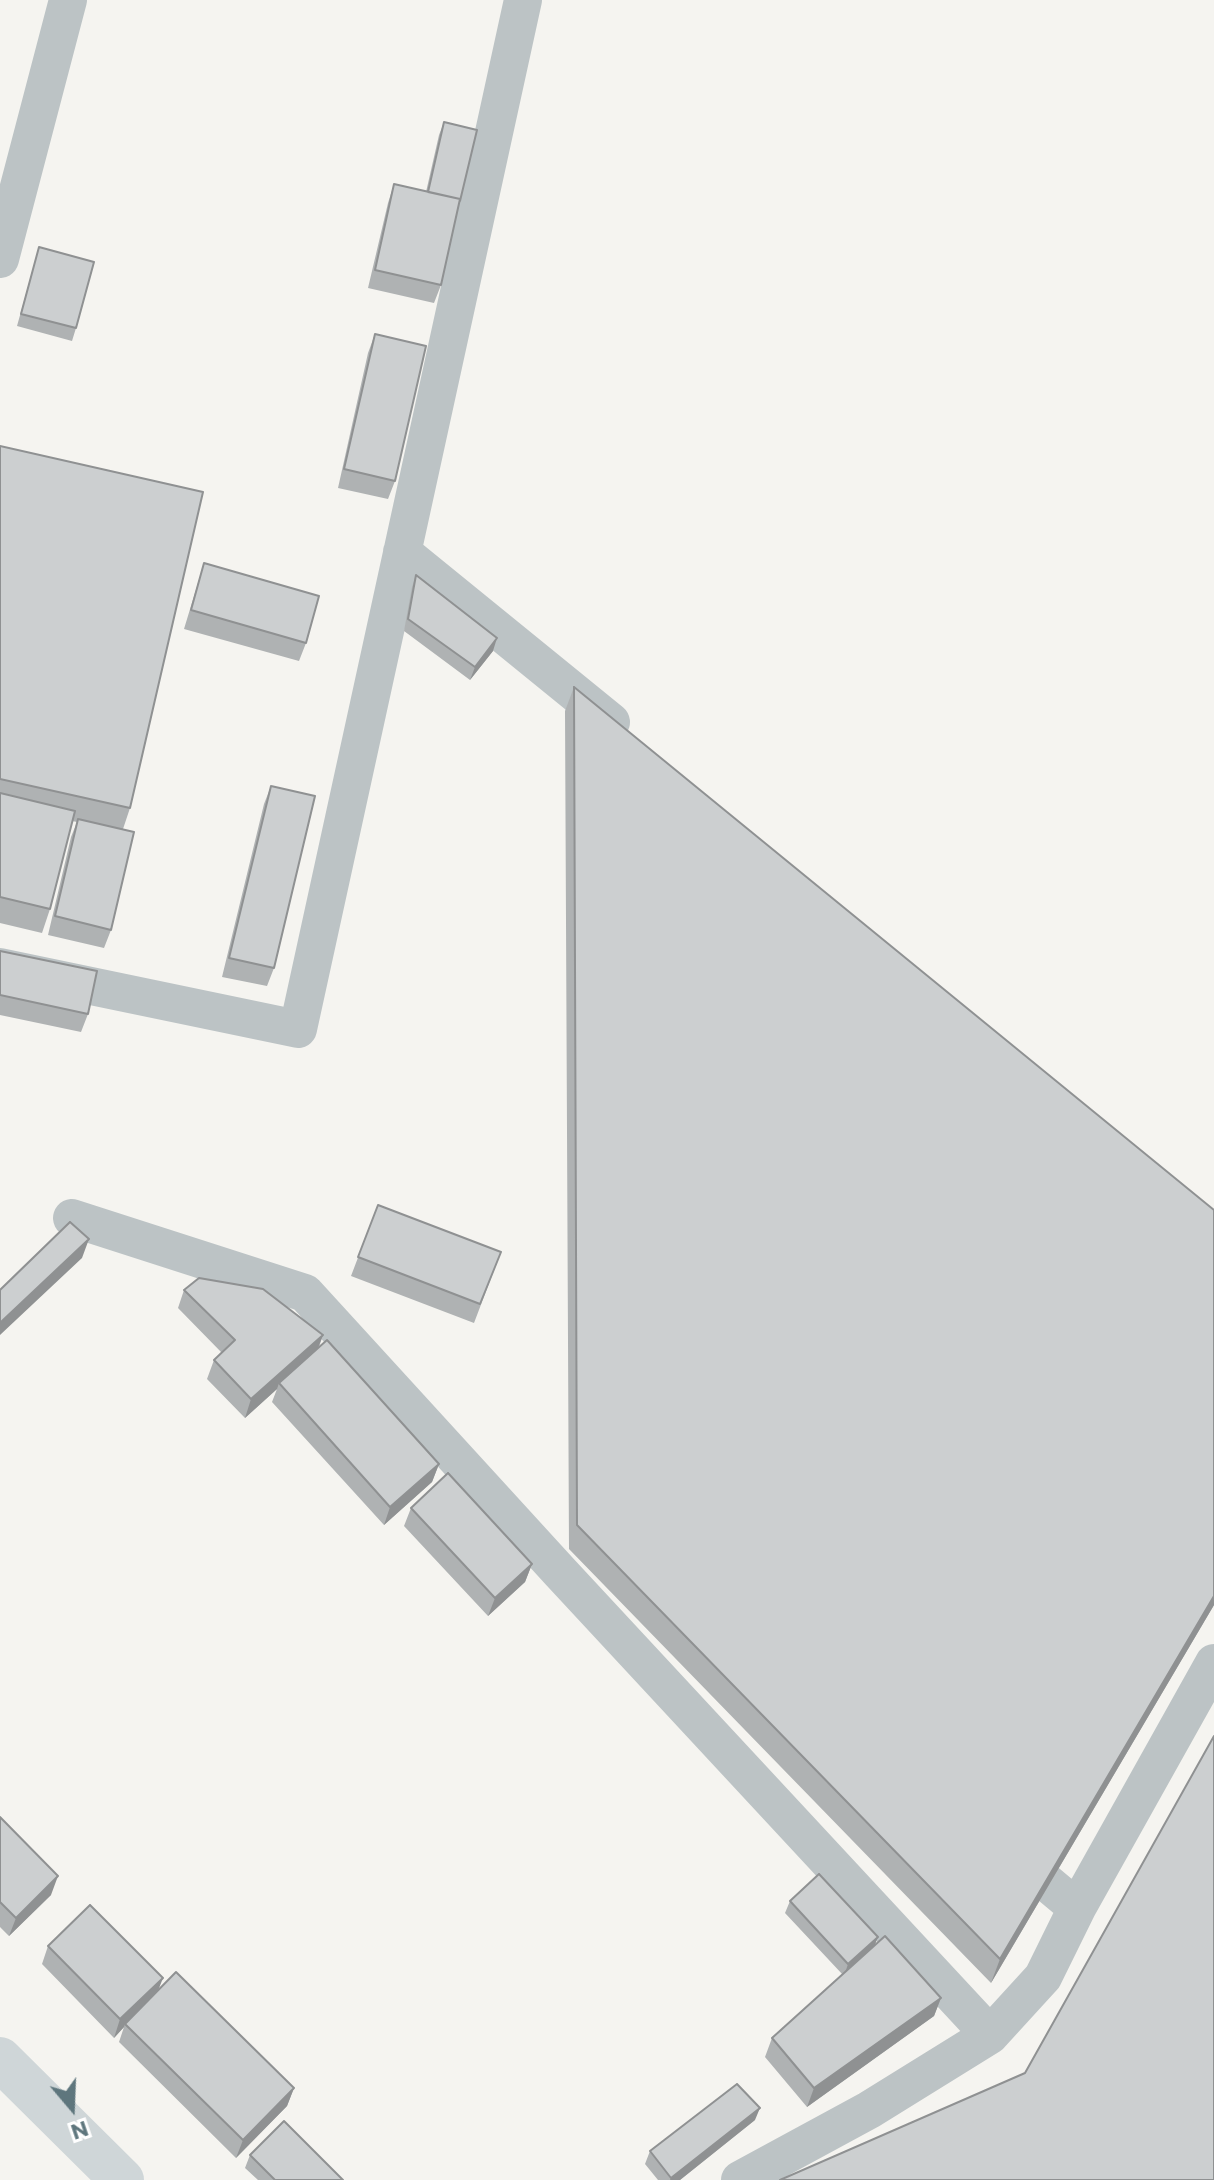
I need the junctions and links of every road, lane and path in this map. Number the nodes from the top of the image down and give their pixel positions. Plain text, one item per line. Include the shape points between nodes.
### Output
1 (68, 0) edge
2 (523, 0) edge
3 (0, 259) edge
4 (402, 552) junction
5 (636, 742) edge
6 (0, 967) edge
7 (72, 1218) dead end
8 (1214, 1663) edge
9 (1013, 1814) edge
10 (1077, 1908) junction
11 (990, 2035) junction
12 (0, 2059) edge
13 (122, 2180) edge
14 (740, 2180) edge

1 - 3 street
2 - 4 street
4 - 5 street
4 - 6 street via 298,1029
7 - 11 street via 305,1293
8 - 10 street
9 - 10 street via 1011,1842 1040,1877
10 - 11 street via 1043,1977
11 - 14 street via 869,2110
12 - 13 main road

